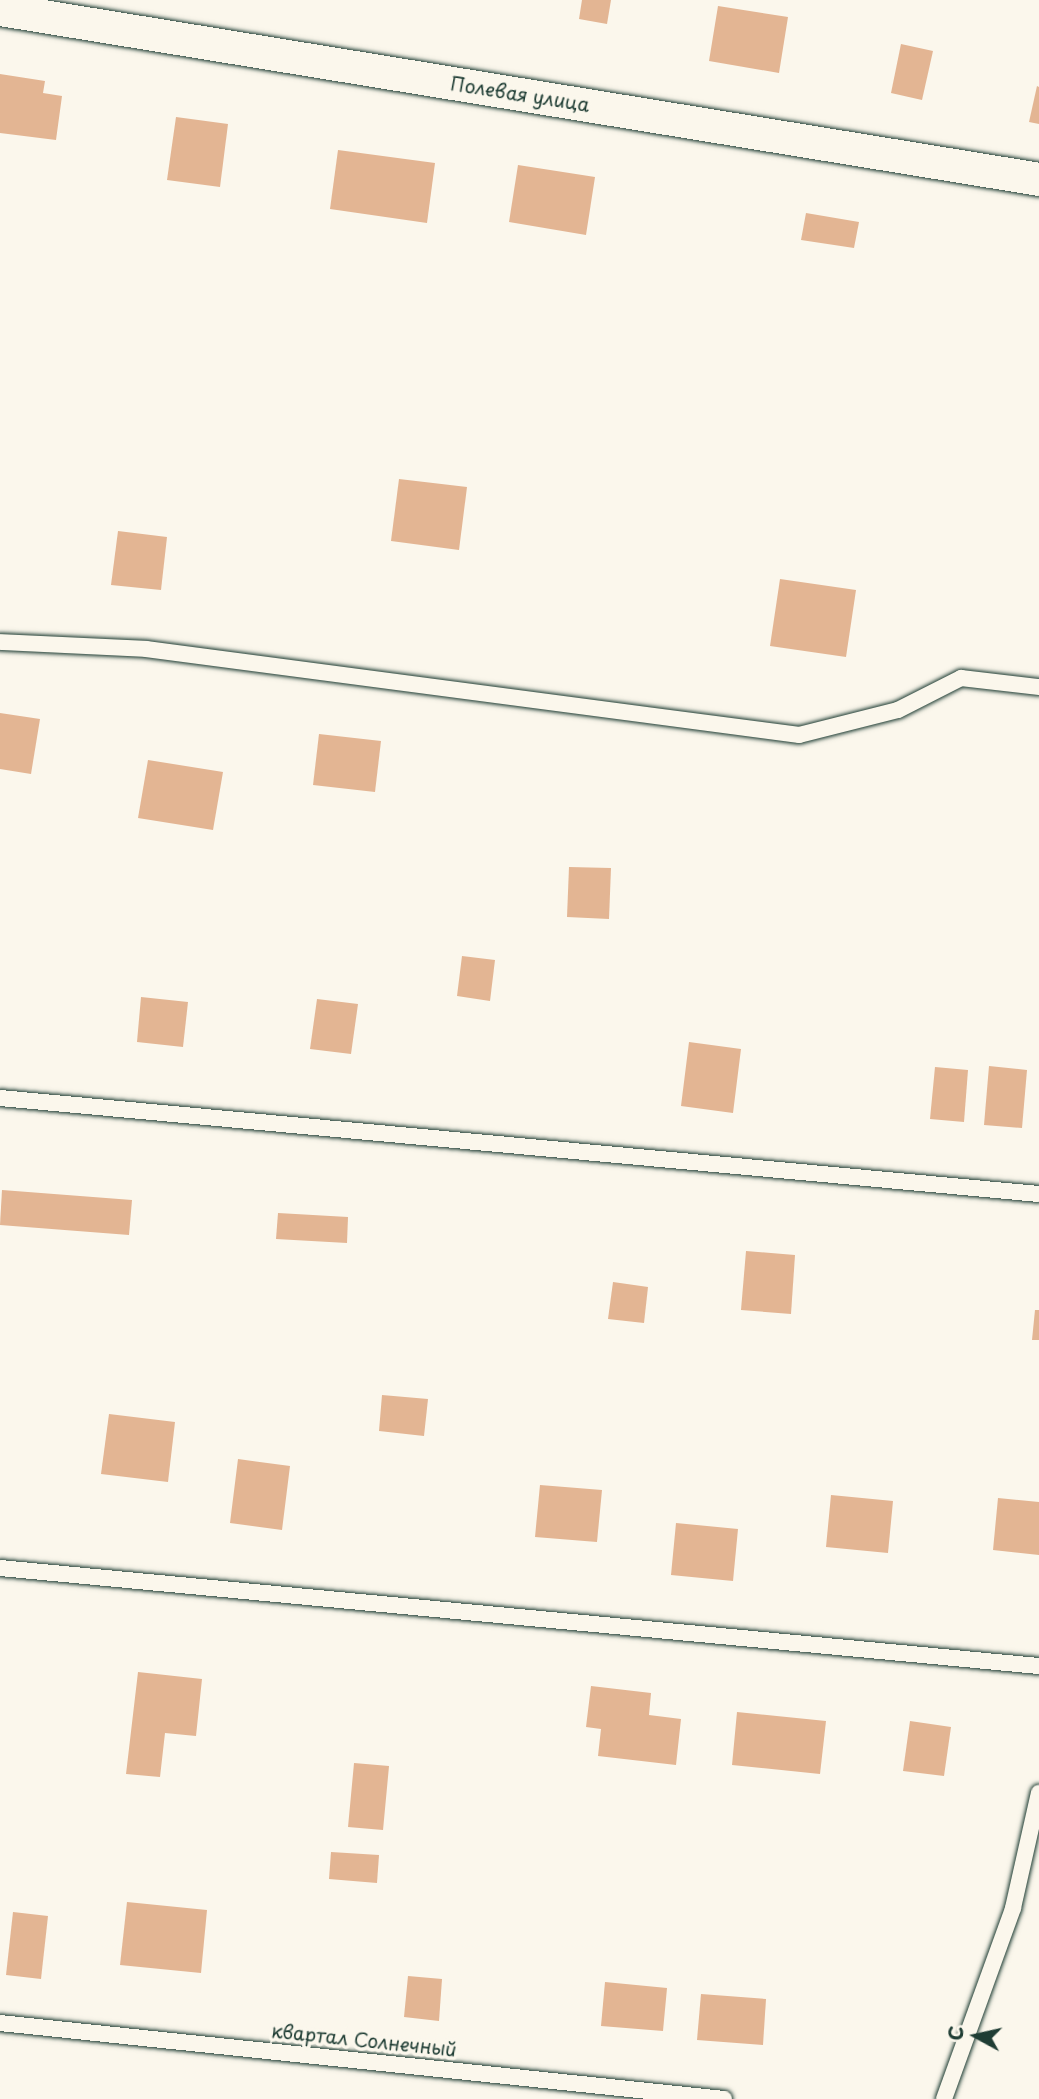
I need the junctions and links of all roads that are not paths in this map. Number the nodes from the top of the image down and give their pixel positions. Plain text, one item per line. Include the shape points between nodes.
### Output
1 (0, 9) edge
2 (1039, 179) edge
3 (0, 642) edge
4 (1039, 687) edge
5 (0, 1098) edge
6 (1039, 1194) edge
7 (0, 1568) edge
8 (1039, 1666) edge
9 (1039, 1793) edge
10 (0, 2023) edge
11 (724, 2099) edge
12 (944, 2099) edge

1 - 2 street, Полевая улица
3 - 4 lane via 146,649 799,735 898,710 961,678
5 - 6 lane
7 - 8 lane
9 - 12 lane via 1013,1908
10 - 11 lane, квартал Солнечный

